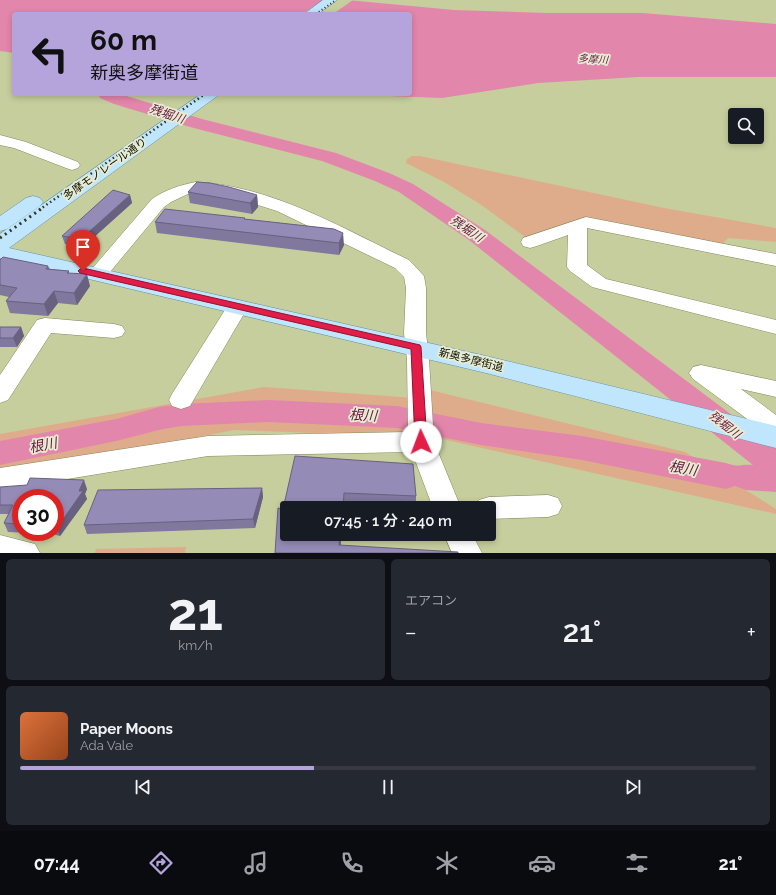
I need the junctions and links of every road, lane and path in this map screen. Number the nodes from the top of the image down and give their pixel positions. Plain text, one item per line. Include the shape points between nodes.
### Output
1 (331, 0) edge
2 (344, 0) edge
3 (313, 12) edge
4 (327, 12) edge
5 (191, 96) edge
6 (208, 96) edge
7 (147, 132) junction
8 (0, 140) edge
9 (72, 165) dead end
10 (0, 224) edge
11 (578, 225) junction
12 (530, 242) dead end
13 (0, 244) edge
14 (0, 252) edge
15 (776, 260) edge
16 (98, 274) junction
17 (237, 307) junction
18 (776, 327) edge
19 (114, 331) dead end
20 (416, 347) junction
21 (776, 389) edge
22 (0, 394) edge
23 (181, 400) dead end
24 (776, 430) edge
25 (776, 437) edge
26 (421, 442) junction
27 (0, 479) edge
28 (444, 501) edge
29 (548, 506) dead end
30 (496, 508) edge
31 (461, 541) edge
32 (0, 548) edge
33 (24, 553) edge
34 (467, 553) edge

1 - 3 main road
2 - 4 main road
5 - 7 main road, 多摩モノレール通り
6 - 7 main road, 多摩モノレール通り
7 - 10 main road, 多摩モノレール通り
7 - 13 main road, 多摩モノレール通り
8 - 9 street
11 - 12 street
11 - 15 street via 586,222
11 - 18 street via 577,267 599,283
14 - 16 main road, 新奥多摩街道
16 - 17 main road, 新奥多摩街道
16 - 20 street via 165,198 196,187 234,192 283,207 409,269 414,276 416,288
17 - 20 main road, 新奥多摩街道
17 - 23 street
19 - 22 street via 45,325
20 - 25 main road, 新奥多摩街道
20 - 26 street
21 - 24 street via 702,373 764,418
26 - 27 street via 208,446
26 - 28 street
29 - 30 street
31 - 34 street
32 - 33 street

